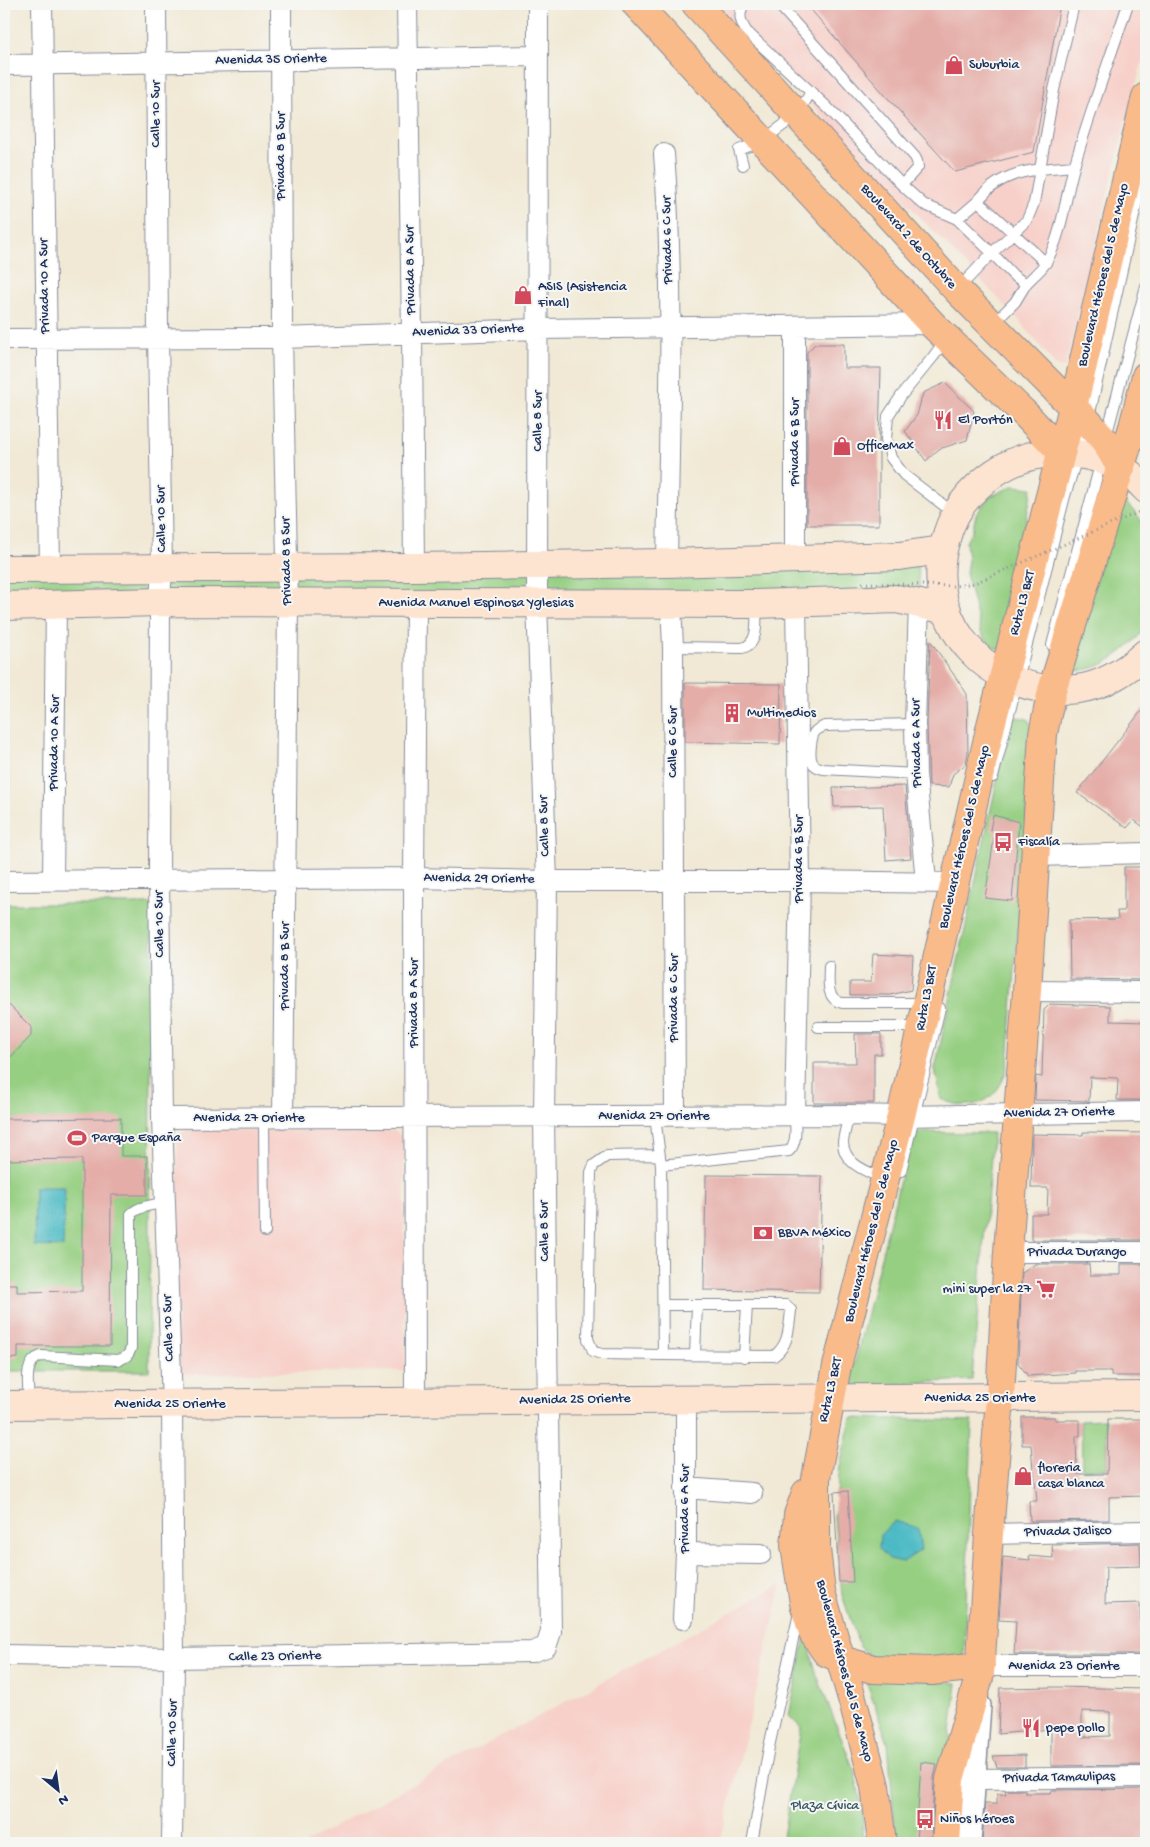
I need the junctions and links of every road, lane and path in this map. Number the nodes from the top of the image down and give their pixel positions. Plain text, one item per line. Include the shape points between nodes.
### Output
1 (42, 4) edge
2 (156, 4) edge
3 (280, 4) edge
4 (407, 4) edge
5 (538, 4) edge
6 (636, 4) edge
7 (696, 4) edge
8 (744, 4) edge
9 (778, 4) edge
10 (1074, 4) edge
11 (1128, 4) edge
12 (538, 56) junction
13 (408, 58) junction
14 (281, 60) junction
15 (156, 62) junction
16 (4, 64) edge
17 (43, 64) junction
18 (811, 92) junction
19 (1146, 97) edge
20 (797, 115) junction
21 (762, 141) junction
22 (664, 154) dead end
23 (1146, 162) edge
24 (742, 165) dead end
25 (1074, 166) junction
26 (1040, 168) junction
27 (902, 185) junction
28 (978, 201) junction
29 (957, 219) junction
30 (1012, 234) junction
31 (992, 253) junction
32 (1046, 263) junction
33 (1026, 284) junction
34 (1146, 286) edge
35 (957, 290) junction
36 (992, 325) junction
37 (795, 326) junction
38 (670, 327) junction
39 (538, 329) junction
40 (939, 331) junction
41 (412, 334) junction
42 (46, 338) junction
43 (158, 338) junction
44 (282, 338) junction
45 (4, 339) edge
46 (1146, 376) edge
47 (1090, 443) junction
48 (1146, 489) edge
49 (1146, 509) edge
50 (955, 514) junction
51 (942, 550) junction
52 (795, 559) junction
53 (667, 563) junction
54 (538, 565) junction
55 (414, 567) junction
56 (50, 568) junction
57 (162, 568) junction
58 (287, 568) junction
59 (4, 569) edge
60 (862, 583) dead end
61 (160, 602) junction
62 (796, 602) junction
63 (288, 603) junction
64 (416, 603) junction
65 (538, 603) junction
66 (671, 603) junction
67 (919, 603) junction
68 (756, 604) junction
69 (56, 605) junction
70 (4, 606) edge
71 (947, 610) junction
72 (673, 647) junction
73 (1050, 650) dead end
74 (1146, 653) edge
75 (1031, 684) junction
76 (915, 724) junction
77 (916, 774) junction
78 (991, 785) dead end
79 (1146, 853) edge
80 (1036, 856) junction
81 (285, 878) junction
82 (414, 878) junction
83 (159, 879) junction
84 (53, 880) junction
85 (4, 881) edge
86 (548, 881) junction
87 (674, 881) junction
88 (800, 881) junction
89 (926, 882) junction
90 (954, 883) junction
91 (1019, 955) dead end
92 (830, 966) dead end
93 (1027, 991) junction
94 (1146, 992) edge
95 (930, 1008) junction
96 (818, 1027) dead end
97 (1146, 1112) edge
98 (1009, 1113) junction
99 (795, 1115) junction
100 (849, 1115) junction
101 (665, 1116) junction
102 (908, 1116) junction
103 (544, 1117) junction
104 (162, 1118) junction
105 (274, 1118) junction
106 (414, 1118) junction
107 (660, 1160) junction
108 (892, 1181) junction
109 (164, 1203) junction
110 (1000, 1212) dead end
111 (265, 1232) dead end
112 (1008, 1252) junction
113 (1146, 1252) edge
114 (663, 1305) junction
115 (697, 1305) junction
116 (746, 1305) junction
117 (663, 1355) junction
118 (695, 1355) junction
119 (744, 1357) junction
120 (839, 1395) junction
121 (1146, 1396) edge
122 (995, 1398) junction
123 (686, 1399) junction
124 (547, 1400) junction
125 (415, 1402) junction
126 (16, 1405) edge
127 (172, 1405) junction
128 (823, 1468) junction
129 (685, 1488) junction
130 (752, 1493) dead end
131 (1146, 1531) edge
132 (989, 1534) junction
133 (686, 1553) junction
134 (761, 1554) dead end
135 (834, 1601) dead end
136 (804, 1603) junction
137 (683, 1619) dead end
138 (546, 1647) joint
139 (4, 1655) edge
140 (174, 1658) junction
141 (844, 1660) junction
142 (1146, 1666) edge
143 (978, 1669) junction
144 (1146, 1777) edge
145 (972, 1779) junction
146 (875, 1786) junction
147 (172, 1843) edge
148 (752, 1843) edge
149 (871, 1843) edge
150 (882, 1843) edge
151 (889, 1843) edge
152 (937, 1843) edge
153 (946, 1843) edge
154 (968, 1843) edge

1 - 17 street, Privada 10 A Sur
2 - 15 street, Calle 10 Sur
3 - 14 street, Privada 8 B Sur
4 - 13 street, Privada 8 A Sur
5 - 12 street, Calle 8 Sur
6 - 21 main road
7 - 20 main road, Boulevard 2 de Octubre
8 - 18 lane via 740,18 746,32
9 - 27 lane via 915,157 918,167
10 - 26 lane
11 - 25 lane
12 - 13 street, Avenida 35 Oriente
12 - 39 street, Calle 8 Sur
13 - 14 street, Avenida 35 Oriente
13 - 41 street, Privada 8 A Sur
14 - 15 street, Avenida 35 Oriente
14 - 44 street, Privada 8 B Sur
15 - 17 street, Avenida 35 Oriente
15 - 43 street, Calle 10 Sur
16 - 17 street, Avenida 35 Oriente
17 - 42 street, Privada 10 A Sur
18 - 20 lane
18 - 27 lane
19 - 47 main road, Boulevard Héroes del 5 de Mayo
20 - 21 lane
20 - 35 main road, Boulevard 2 de Octubre
21 - 24 lane via 739,150
21 - 40 main road
22 - 38 street, Privada 6 C Sur
23 - 47 lane
25 - 26 lane
25 - 32 lane via 1060,225
26 - 28 lane via 1008,176 984,192
26 - 30 lane via 1034,203 1027,220
27 - 29 lane via 923,204
28 - 29 lane
28 - 30 lane
29 - 31 lane
30 - 31 lane
30 - 32 lane
31 - 33 lane via 1012,275
31 - 35 lane
32 - 33 lane
33 - 36 lane via 1015,302
34 - 47 lane
35 - 36 main road, Boulevard 2 de Octubre
36 - 47 main road, Boulevard 2 de Octubre
37 - 38 street, Avenida 33 Oriente
37 - 40 street, Avenida 33 Oriente
37 - 52 street, Privada 6 B Sur
38 - 39 street, Avenida 33 Oriente
38 - 53 street
39 - 41 street, Avenida 33 Oriente
39 - 54 street, Calle 8 Sur
40 - 47 main road via 1027,416
40 - 50 lane via 933,357 888,416 886,438 891,458 904,475
41 - 44 street, Avenida 33 Oriente
41 - 55 street, Privada 8 A Sur
42 - 43 street, Avenida 33 Oriente
42 - 45 street, Avenida 33 Oriente
42 - 56 street, Privada 10 A Sur
43 - 44 street, Avenida 33 Oriente
43 - 57 street, Calle 10 Sur
44 - 58 street, Privada 8 B Sur
46 - 47 main road, Boulevard Héroes del 5 de Mayo
47 - 48 main road
47 - 50 main road via 1011,463 970,493
47 - 73 lane
47 - 75 main road, Boulevard Héroes del 5 de Mayo
47 - 75 main road, Boulevard Héroes del 5 de Mayo
49 - 60 path, bridge via 975,584
50 - 51 main road
51 - 52 main road via 899,556
51 - 71 main road via 941,580
52 - 53 main road
53 - 54 main road
54 - 55 main road
54 - 65 street, Calle 8 Sur
55 - 58 main road
56 - 57 main road
56 - 59 main road
57 - 58 main road
57 - 61 street, Calle 10 Sur
58 - 63 street, Privada 8 B Sur
61 - 63 main road, Avenida Manuel Espinosa Yglesias
61 - 69 main road, Avenida Manuel Espinosa Yglesias
61 - 83 street, Calle 10 Sur
62 - 67 main road, Avenida Manuel Espinosa Yglesias via 897,599
62 - 68 main road, Avenida Manuel Espinosa Yglesias
62 - 88 street, Privada 6 B Sur
63 - 64 main road, Avenida Manuel Espinosa Yglesias
63 - 81 street, Privada 8 B Sur
64 - 65 main road, Avenida Manuel Espinosa Yglesias
64 - 82 street, Privada 8 A Sur
65 - 66 main road, Avenida Manuel Espinosa Yglesias
65 - 86 street, Calle 8 Sur
66 - 68 main road, Avenida Manuel Espinosa Yglesias
66 - 72 street, Calle 6 C Sur
67 - 71 main road, Avenida Manuel Espinosa Yglesias
67 - 76 street, Privada 6 A Sur
68 - 72 lane via 755,636 748,646
69 - 70 main road, Avenida Manuel Espinosa Yglesias
69 - 84 street, Privada 10 A Sur
71 - 75 main road via 956,631 985,665
72 - 87 street, Calle 6 C Sur
74 - 75 main road via 1127,670 1104,682 1078,689
75 - 78 lane
75 - 80 main road, Boulevard Héroes del 5 de Mayo via 1043,734
75 - 90 main road, Boulevard Héroes del 5 de Mayo via 991,725
75 - 91 lane
76 - 77 street, Privada 6 A Sur
76 - 77 lane via 824,726 814,732 811,756 812,762 823,769
77 - 89 street, Privada 6 A Sur
79 - 80 street
80 - 93 main road, Boulevard Héroes del 5 de Mayo
81 - 82 street, Avenida 29 Oriente
81 - 83 street, Avenida 29 Oriente
81 - 105 street, Privada 8 B Sur
82 - 86 street, Avenida 29 Oriente
82 - 106 street, Privada 8 A Sur
83 - 84 street, Avenida 29 Oriente
83 - 104 street, Calle 10 Sur
84 - 85 street, Avenida 29 Oriente
86 - 87 street, Avenida 29 Oriente
86 - 103 street, Calle 8 Sur
87 - 88 street, Avenida 29 Oriente
87 - 101 street, Privada 6 C Sur
88 - 89 street, Avenida 29 Oriente
88 - 99 street, Privada 6 B Sur
89 - 90 street, Avenida 29 Oriente
90 - 95 main road, Boulevard Héroes del 5 de Mayo
92 - 95 lane via 831,997 836,1002
93 - 94 street
93 - 98 main road, Boulevard Héroes del 5 de Mayo
95 - 96 lane
95 - 102 main road, Boulevard Héroes del 5 de Mayo
95 - 102 lane, Ruta L3 BRT
97 - 98 street, Avenida 27 Oriente
98 - 102 street, Avenida 27 Oriente
98 - 112 main road, Boulevard Héroes del 5 de Mayo
99 - 100 street, Avenida 27 Oriente
99 - 101 street, Avenida 27 Oriente
99 - 107 lane via 795,1140 789,1151
100 - 102 street, Avenida 27 Oriente
100 - 108 lane via 843,1142 850,1160 858,1168
101 - 103 street, Avenida 27 Oriente
101 - 107 lane
102 - 108 main road, Boulevard Héroes del 5 de Mayo
103 - 106 street, Avenida 27 Oriente
103 - 124 street, Calle 8 Sur
104 - 105 street, Avenida 27 Oriente
104 - 109 street, Calle 10 Sur
105 - 106 street, Avenida 27 Oriente
105 - 111 lane
106 - 125 street, Privada 8 A Sur
107 - 114 lane
107 - 117 lane via 607,1156 594,1164 591,1172 588,1339 593,1351 601,1354
108 - 120 main road, Boulevard Héroes del 5 de Mayo via 837,1366
109 - 126 lane via 136,1210 130,1220 129,1354 118,1360 34,1358
109 - 127 street, Calle 10 Sur
110 - 122 lane
112 - 113 street, Privada Durango
112 - 122 main road, Boulevard Héroes del 5 de Mayo
114 - 115 lane
114 - 117 lane
115 - 116 lane
115 - 118 lane
116 - 119 lane
116 - 119 lane via 786,1305 791,1310 783,1349 774,1356
117 - 118 lane
118 - 119 lane
120 - 122 main road, Avenida 25 Oriente
120 - 123 main road, Avenida 25 Oriente
120 - 128 main road, Boulevard Héroes del 5 de Mayo
121 - 122 main road, Avenida 25 Oriente
122 - 132 main road, Boulevard Héroes del 5 de Mayo
122 - 143 lane
123 - 124 main road, Avenida 25 Oriente
123 - 129 street, Privada 6 A Sur
124 - 125 main road, Avenida 25 Oriente
124 - 138 street, Calle 8 Sur via 551,1632
125 - 127 main road, Avenida 25 Oriente
126 - 127 main road, Avenida 25 Oriente
127 - 140 street, Calle 10 Sur
128 - 136 main road via 805,1494 798,1515 795,1546
128 - 141 main road, Boulevard Héroes del 5 de Mayo via 816,1549 821,1592
129 - 130 street
129 - 133 street, Privada 6 A Sur
131 - 132 street, Privada Jalisco
132 - 143 main road, Boulevard Héroes del 5 de Mayo
133 - 134 street
133 - 137 street, Privada 6 A Sur
135 - 141 lane
136 - 141 main road via 813,1633 826,1652
136 - 148 lane via 769,1747
138 - 140 street, Calle 23 Oriente via 532,1652
139 - 140 street, Calle 23 Oriente
140 - 147 street, Calle 10 Sur
141 - 143 main road via 873,1669 902,1671
141 - 146 main road, Boulevard Héroes del 5 de Mayo
141 - 151 lane via 872,1743
142 - 143 street, Avenida 23 Oriente
143 - 145 street, Boulevard Héroes del 5 de Mayo
143 - 152 lane via 942,1779
143 - 153 main road, Boulevard Héroes del 5 de Mayo via 950,1779
144 - 145 street, Privada Tamaulipas
145 - 154 street, Boulevard Héroes del 5 de Mayo
146 - 149 street, Boulevard Héroes del 5 de Mayo
146 - 150 main road, Boulevard Héroes del 5 de Mayo

